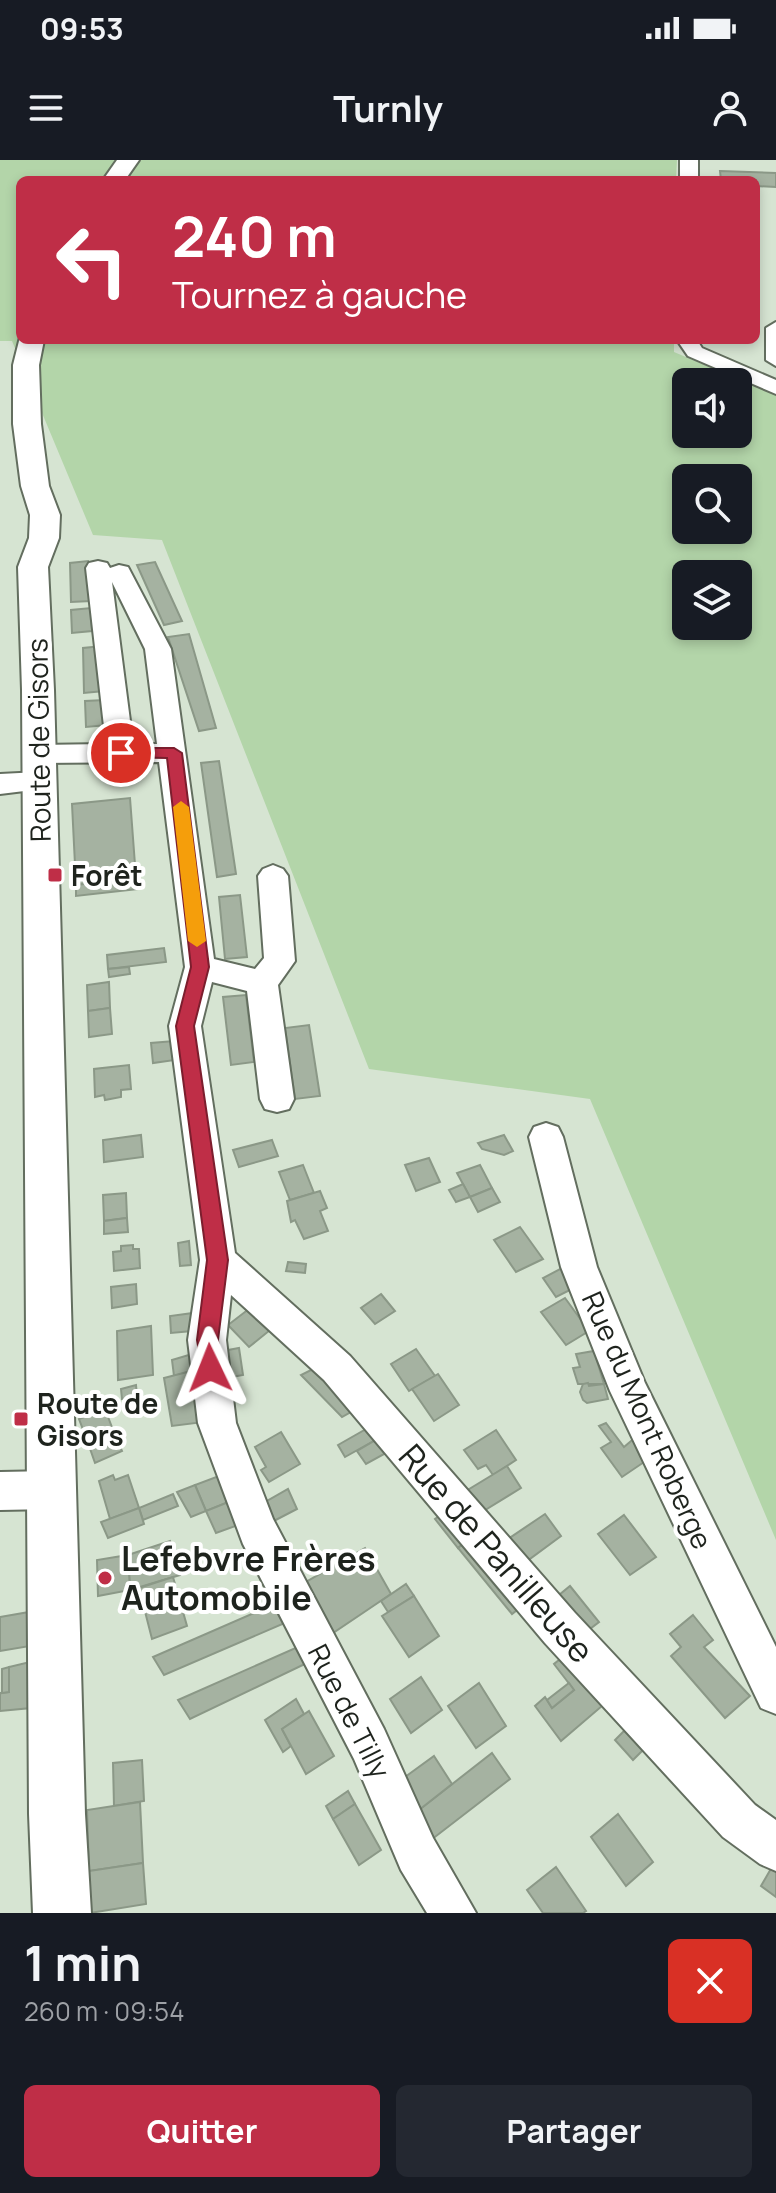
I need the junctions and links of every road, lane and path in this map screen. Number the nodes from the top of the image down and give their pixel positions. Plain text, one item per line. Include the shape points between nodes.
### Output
1 (776, 328) edge
2 (30, 344) edge
3 (690, 344) edge
4 (776, 360) edge
5 (776, 388) edge
6 (121, 753) junction
7 (174, 753) junction
8 (26, 773) edge
9 (273, 876) dead end
10 (200, 967) junction
11 (262, 983) junction
12 (277, 1099) dead end
13 (546, 1137) dead end
14 (218, 1260) junction
15 (51, 1490) junction
16 (0, 1491) edge
17 (776, 1693) edge
18 (776, 1848) edge
19 (62, 1913) edge
20 (453, 1913) edge

1 - 4 street
2 - 8 main road, Route de Gisors via 27,424 35,486 45,515 44,538 33,567
3 - 5 street via 695,352
6 - 7 street
6 - 7 street, Rue de Tilly via 109,570 158,649
6 - 8 street
7 - 10 street, Rue de Tilly
8 - 15 main road, Route de Gisors
9 - 11 street via 280,961
10 - 11 street
10 - 14 street, Rue de Tilly via 185,1026
11 - 12 street
13 - 17 street, Rue du Mont Roberge via 579,1267 629,1391
14 - 18 street, Rue de Panilleuse via 337,1368 560,1628 739,1821
14 - 20 street, Rue de Tilly via 207,1340 217,1423 257,1530 369,1744 417,1854
15 - 16 street
15 - 19 main road, Route de Gisors

